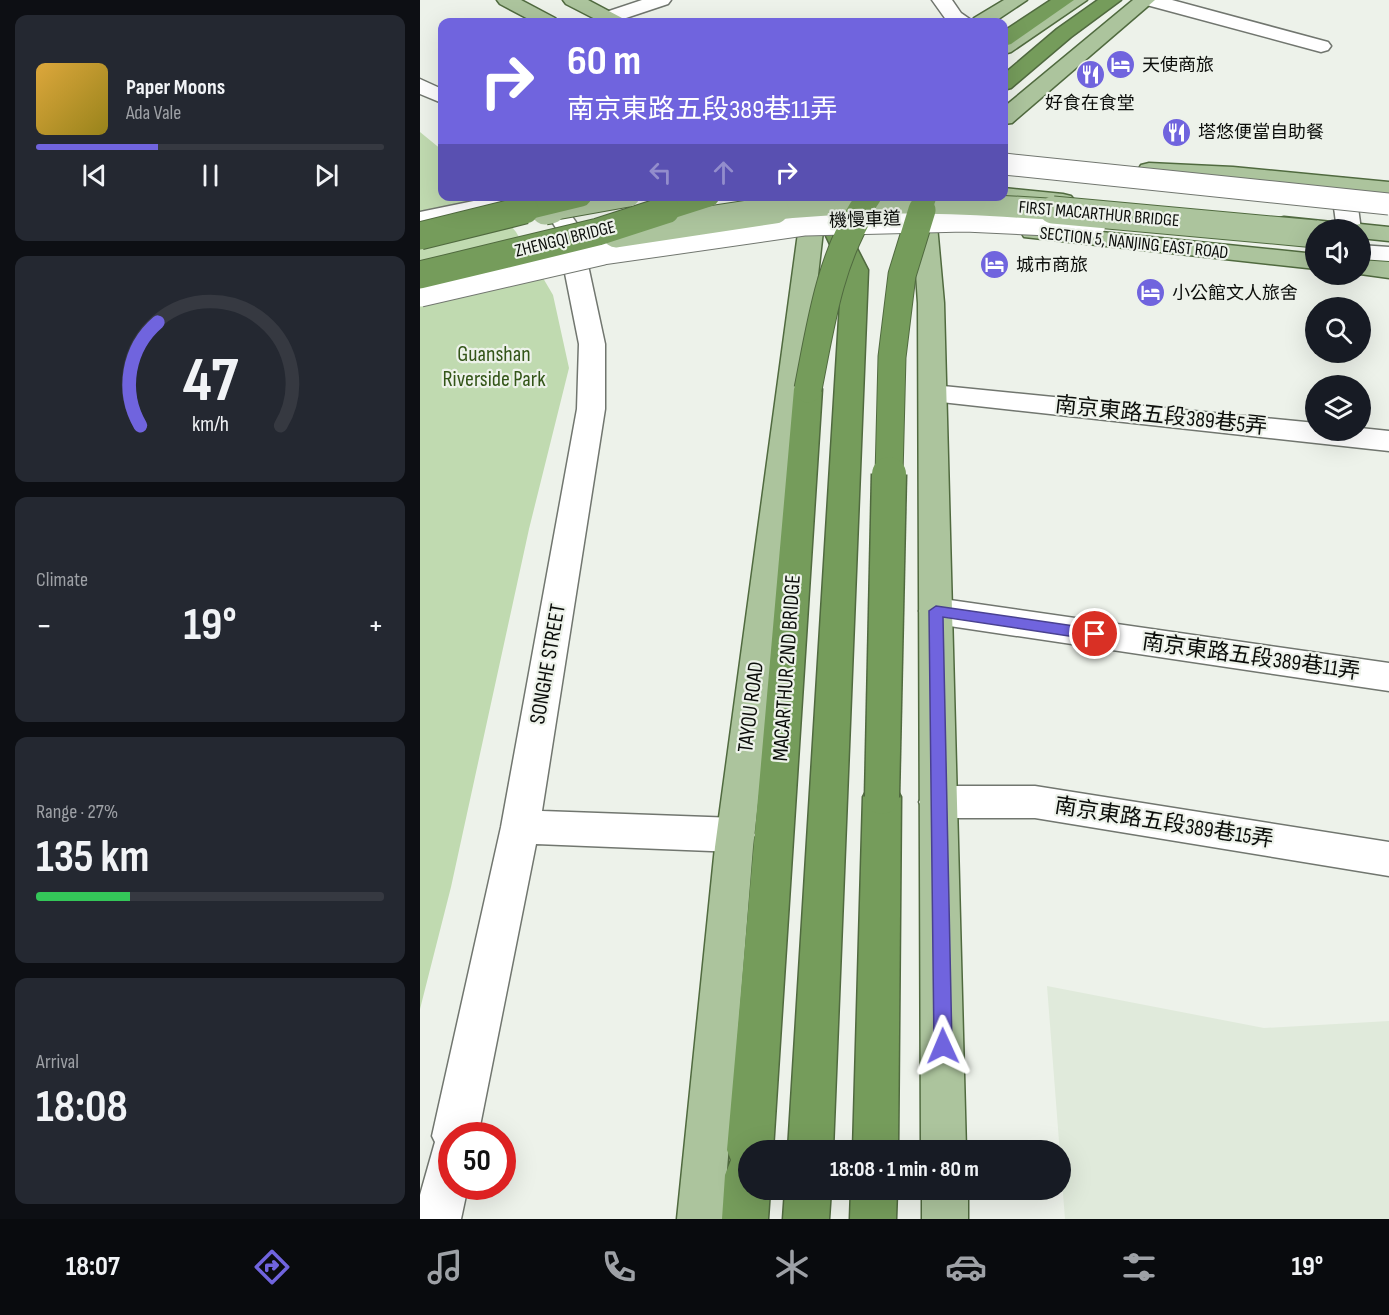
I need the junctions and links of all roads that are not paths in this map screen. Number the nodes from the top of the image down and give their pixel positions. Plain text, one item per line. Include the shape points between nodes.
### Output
1 (507, 0) edge
2 (573, 0) edge
3 (661, 0) edge
4 (942, 0) edge
5 (1017, 0) edge
6 (1063, 0) edge
7 (1077, 0) edge
8 (1109, 0) edge
9 (1148, 0) edge
10 (541, 18) edge
11 (607, 18) edge
12 (616, 18) edge
13 (954, 18) edge
14 (988, 18) edge
15 (1008, 32) edge
16 (1008, 37) edge
17 (1008, 45) edge
18 (1321, 46) dead end
19 (1008, 68) edge
20 (1008, 81) edge
21 (420, 85) edge
22 (438, 95) edge
23 (1008, 115) edge
24 (1008, 156) edge
25 (1008, 164) edge
26 (1343, 185) junction
27 (1389, 189) edge
28 (1008, 195) edge
29 (509, 201) edge
30 (549, 201) edge
31 (561, 201) edge
32 (603, 201) edge
33 (694, 201) edge
34 (814, 201) edge
35 (822, 201) edge
36 (868, 201) edge
37 (928, 202) edge
38 (1389, 204) edge
39 (420, 219) edge
40 (1348, 219) edge
41 (1305, 226) edge
42 (1371, 232) edge
43 (1305, 233) edge
44 (1389, 234) edge
45 (420, 236) edge
46 (1371, 239) edge
47 (1389, 241) edge
48 (1305, 246) edge
49 (1371, 253) edge
50 (1389, 255) edge
51 (1305, 261) edge
52 (1371, 268) edge
53 (1389, 270) edge
54 (420, 275) edge
55 (420, 293) edge
56 (933, 394) junction
57 (1389, 441) edge
58 (936, 611) junction
59 (1389, 677) edge
60 (938, 802) junction
61 (520, 827) junction
62 (736, 834) junction
63 (1389, 859) edge
64 (459, 1122) edge
65 (751, 1140) edge
66 (811, 1140) edge
67 (875, 1140) edge
68 (944, 1140) edge
69 (442, 1200) edge
70 (746, 1200) edge
71 (807, 1200) edge
72 (874, 1200) edge
73 (945, 1200) edge
74 (438, 1219) edge
75 (700, 1219) edge
76 (745, 1219) edge
77 (806, 1219) edge
78 (873, 1219) edge
79 (945, 1219) edge

1 - 10 main road
2 - 11 main road
3 - 12 street
4 - 13 street
5 - 14 main road
6 - 15 highway
6 - 16 highway
7 - 17 main road
8 - 19 highway
8 - 20 highway
9 - 18 street
9 - 23 main road
21 - 22 street
24 - 26 main road
25 - 38 street, bridge
26 - 27 main road
26 - 40 street
28 - 41 main road, FIRST MACARTHUR BRIDGE
29 - 39 street
30 - 61 street, SONGHE STREET via 568,228 592,344 591,409
31 - 45 highway, bridge
32 - 45 main road, bridge
33 - 54 highway, ZHENGQI BRIDGE, bridge via 598,232
34 - 62 main road, TAYOU ROAD
35 - 66 highway via 855,270
36 - 65 highway, MACARTHUR 2ND BRIDGE, bridge via 849,231 826,301 808,389
37 - 51 main road, SECTION 5, NANJING EAST ROAD via 1032,232
37 - 56 main road
37 - 67 highway, bridge via 902,275 892,357
42 - 44 main road
43 - 54 main road, FIRST MACARTHUR BRIDGE, bridge via 999,206 864,201 642,229
46 - 47 main road
48 - 55 street, 機慢車道, bridge via 1068,222 965,218 805,222 603,251
49 - 50 street
52 - 53 main road
56 - 57 street, 南京東路五段389巷5弄
56 - 58 main road
58 - 59 street, 南京東路五段389巷11弄
58 - 60 main road
60 - 63 street, 南京東路五段389巷15弄 via 1035,802
60 - 68 main road
61 - 62 street
61 - 64 street, SONGHE STREET
62 - 75 main road, TAYOU ROAD
69 - 74 street
70 - 76 highway
71 - 77 highway
72 - 78 highway
73 - 79 main road

